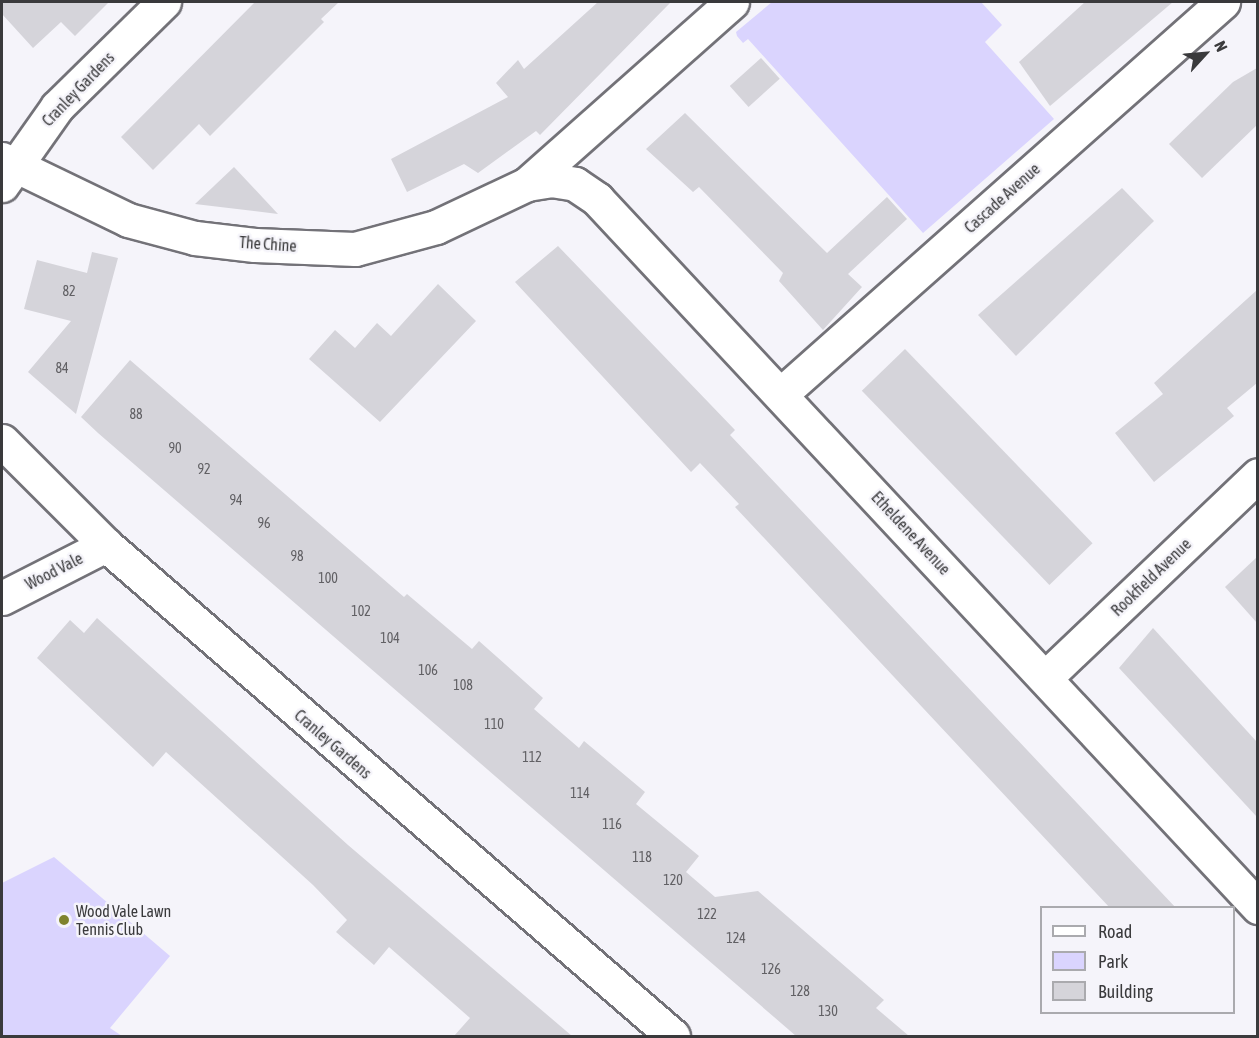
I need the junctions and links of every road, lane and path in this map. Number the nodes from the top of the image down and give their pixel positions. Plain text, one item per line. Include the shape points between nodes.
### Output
1 (164, 2) edge
2 (732, 2) edge
3 (1223, 2) edge
4 (4, 161) edge
5 (539, 182) junction
6 (781, 394) junction
7 (2, 441) edge
8 (1257, 476) edge
9 (106, 545) junction
10 (2, 598) edge
11 (1045, 678) junction
12 (1257, 907) edge
13 (673, 1036) edge

1 - 4 street, Cranley Gardens
2 - 5 street, The Chine
3 - 6 street, Cascade Avenue
4 - 5 street, The Chine via 128,220 195,238 356,249 436,227
5 - 6 street, Etheldene Avenue via 575,184 597,199
6 - 11 street, Etheldene Avenue
7 - 9 street, Cranley Gardens
8 - 11 street, Rookfield Avenue
9 - 10 street, Wood Vale
9 - 13 street, Cranley Gardens
11 - 12 street, Etheldene Avenue

